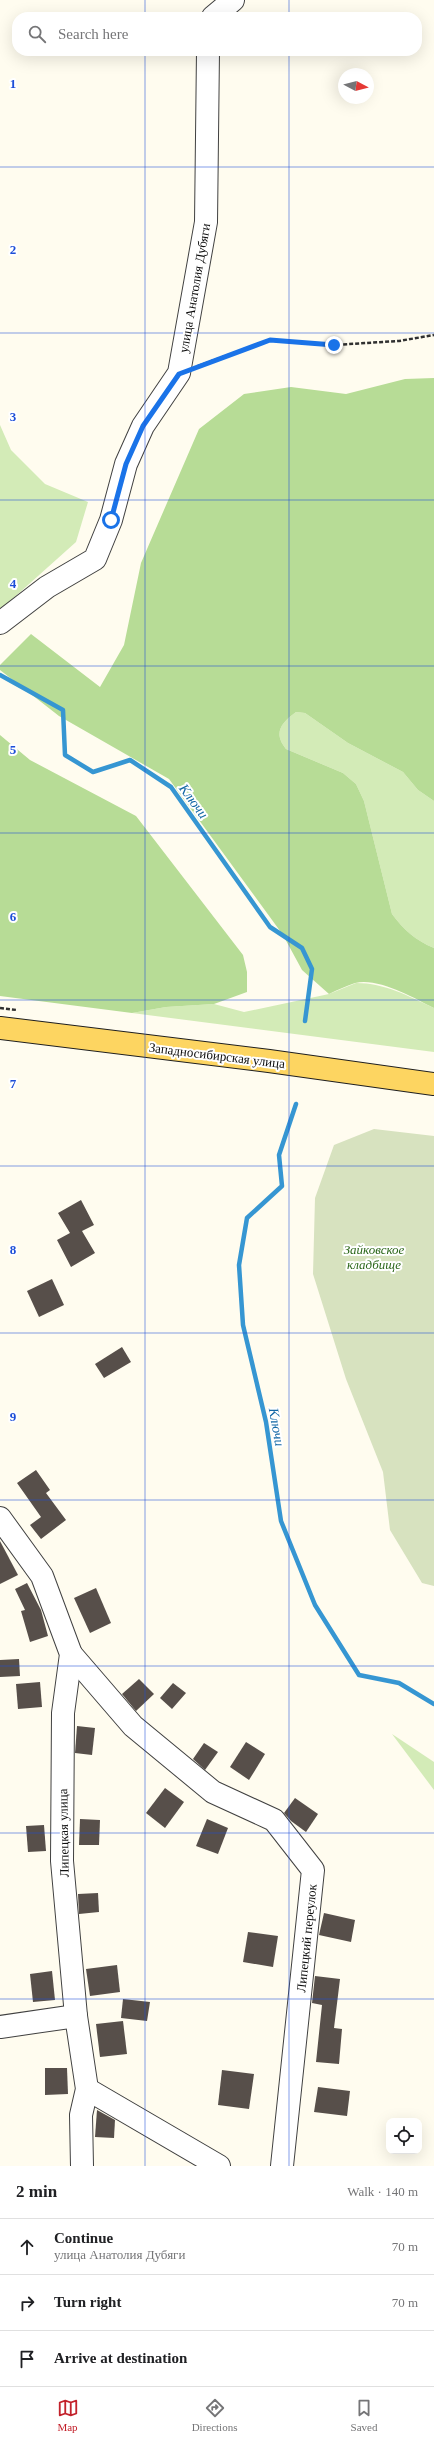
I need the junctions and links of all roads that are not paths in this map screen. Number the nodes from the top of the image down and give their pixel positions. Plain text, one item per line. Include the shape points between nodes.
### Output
1 (233, 0) edge
2 (219, 12) edge
3 (208, 56) edge
4 (0, 623) edge
5 (0, 1028) edge
6 (434, 1084) edge
7 (0, 1518) edge
8 (71, 1654) junction
9 (76, 2016) junction
10 (0, 2027) edge
11 (87, 2089) junction
12 (82, 2166) edge
13 (219, 2166) edge
14 (282, 2166) edge

1 - 2 street
3 - 4 street, улица Анатолия Дубяги via 206,222 179,374 143,426 126,464 111,520 95,559 47,587
5 - 6 main road, Западносибирская улица
7 - 8 street, Липецкая улица via 42,1576
8 - 9 street, Липецкая улица via 64,1713 62,1861
8 - 14 street, Липецкий переулок via 133,1726 213,1792 274,1820 313,1870
9 - 10 street
9 - 11 street, Липецкая улица
11 - 12 street, Липецкая улица via 81,2115
11 - 13 street

